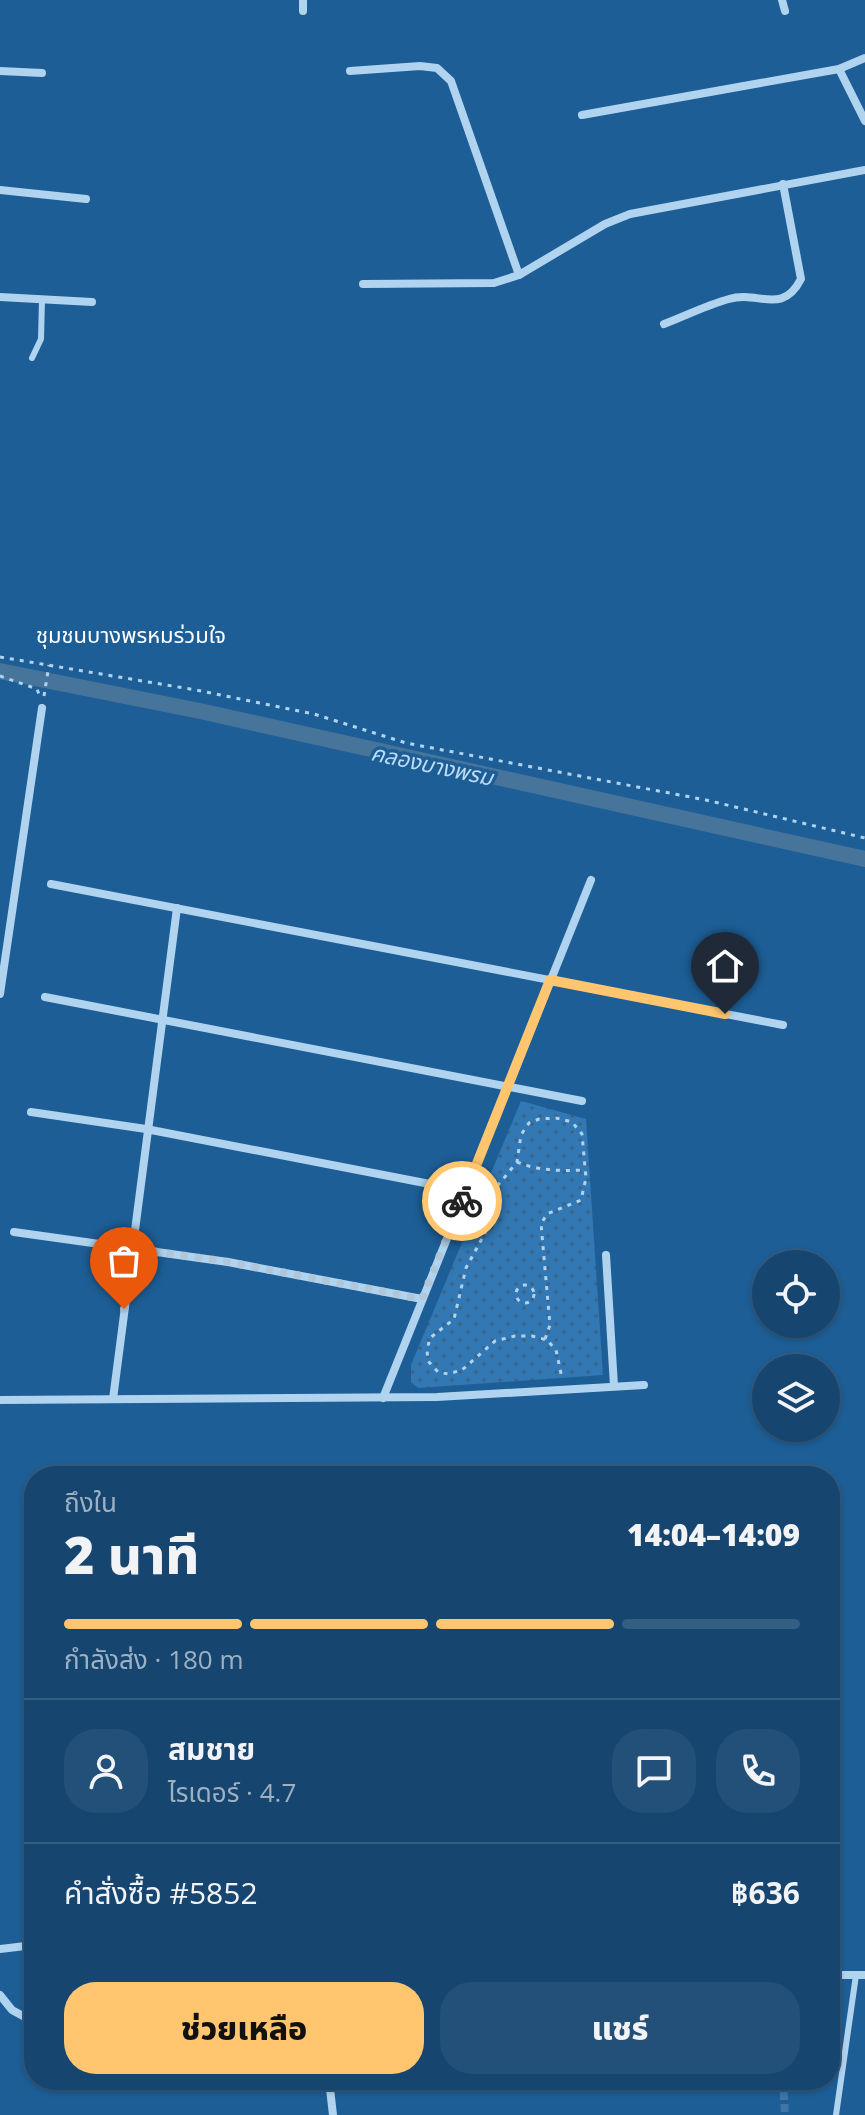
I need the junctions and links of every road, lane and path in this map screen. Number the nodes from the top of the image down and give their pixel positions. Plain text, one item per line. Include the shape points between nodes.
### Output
1 (303, 0) edge
2 (782, 0) edge
3 (303, 11) dead end
4 (785, 11) dead end
5 (865, 58) edge
6 (839, 69) junction
7 (0, 71) edge
8 (350, 71) dead end
9 (42, 73) dead end
10 (582, 115) dead end
11 (865, 121) edge
12 (865, 170) edge
13 (783, 184) junction
14 (0, 190) edge
15 (86, 199) dead end
16 (519, 275) junction
17 (363, 284) dead end
18 (0, 297) edge
19 (42, 299) junction
20 (92, 302) dead end
21 (664, 324) dead end
22 (32, 358) dead end
23 (0, 657) edge
24 (49, 665) junction
25 (0, 676) edge
26 (37, 689) dead end
27 (45, 691) dead end
28 (42, 708) dead end
29 (865, 838) edge
30 (591, 880) dead end
31 (51, 884) dead end
32 (177, 908) junction
33 (550, 980) junction
34 (0, 994) edge
35 (45, 997) dead end
36 (161, 1020) junction
37 (783, 1025) dead end
38 (508, 1087) junction
39 (582, 1101) dead end
40 (31, 1112) dead end
41 (146, 1129) junction
42 (517, 1162) junction
43 (585, 1170) junction
44 (466, 1191) junction
45 (493, 1199) junction
46 (14, 1232) dead end
47 (131, 1248) junction
48 (606, 1255) dead end
49 (531, 1287) joint
50 (422, 1299) junction
51 (545, 1339) junction
52 (644, 1385) dead end
53 (614, 1386) junction
54 (563, 1389) junction
55 (383, 1398) junction
56 (113, 1399) junction
57 (0, 1400) edge
58 (24, 1946) edge
59 (0, 1949) edge
60 (860, 1975) edge
61 (0, 1995) edge
62 (24, 2017) edge
63 (330, 2090) edge
64 (333, 2115) edge
65 (836, 2115) edge

1 - 3 street
2 - 4 street
5 - 6 street
6 - 10 street
6 - 11 street
7 - 9 street
8 - 16 street via 420,66 437,68 451,81
12 - 13 street
13 - 16 street via 630,214
13 - 21 street via 801,279 794,293 782,299 733,297
14 - 15 street
16 - 17 street via 494,283
18 - 19 street
19 - 20 street
19 - 22 lane via 41,339
23 - 24 path
24 - 27 path
24 - 29 path via 314,714 406,743 706,800
25 - 26 path
28 - 34 street
30 - 33 street
31 - 32 street
32 - 33 street
32 - 36 street
33 - 37 street
33 - 38 street
35 - 36 street
36 - 38 street
36 - 41 street
38 - 39 street
38 - 44 street
40 - 41 street
41 - 44 street
41 - 47 street
42 - 43 path via 558,1171
42 - 43 path via 521,1135 529,1123 556,1118 572,1122 582,1134
42 - 45 path via 494,1190
43 - 51 path via 581,1200 547,1214 541,1224 550,1325
44 - 45 path
44 - 50 street
45 - 51 path via 485,1233 466,1268 459,1307 454,1319 430,1338 428,1361 448,1374 462,1370 495,1341 515,1336
46 - 47 street
47 - 50 street
47 - 56 street
48 - 53 street
49 - 49 path via 531,1301 518,1300 517,1289
50 - 55 street
51 - 54 path via 556,1350
52 - 53 street
53 - 54 street
54 - 55 street
55 - 56 street
56 - 57 street
58 - 59 street
60 - 65 lane
61 - 62 street
63 - 64 street

